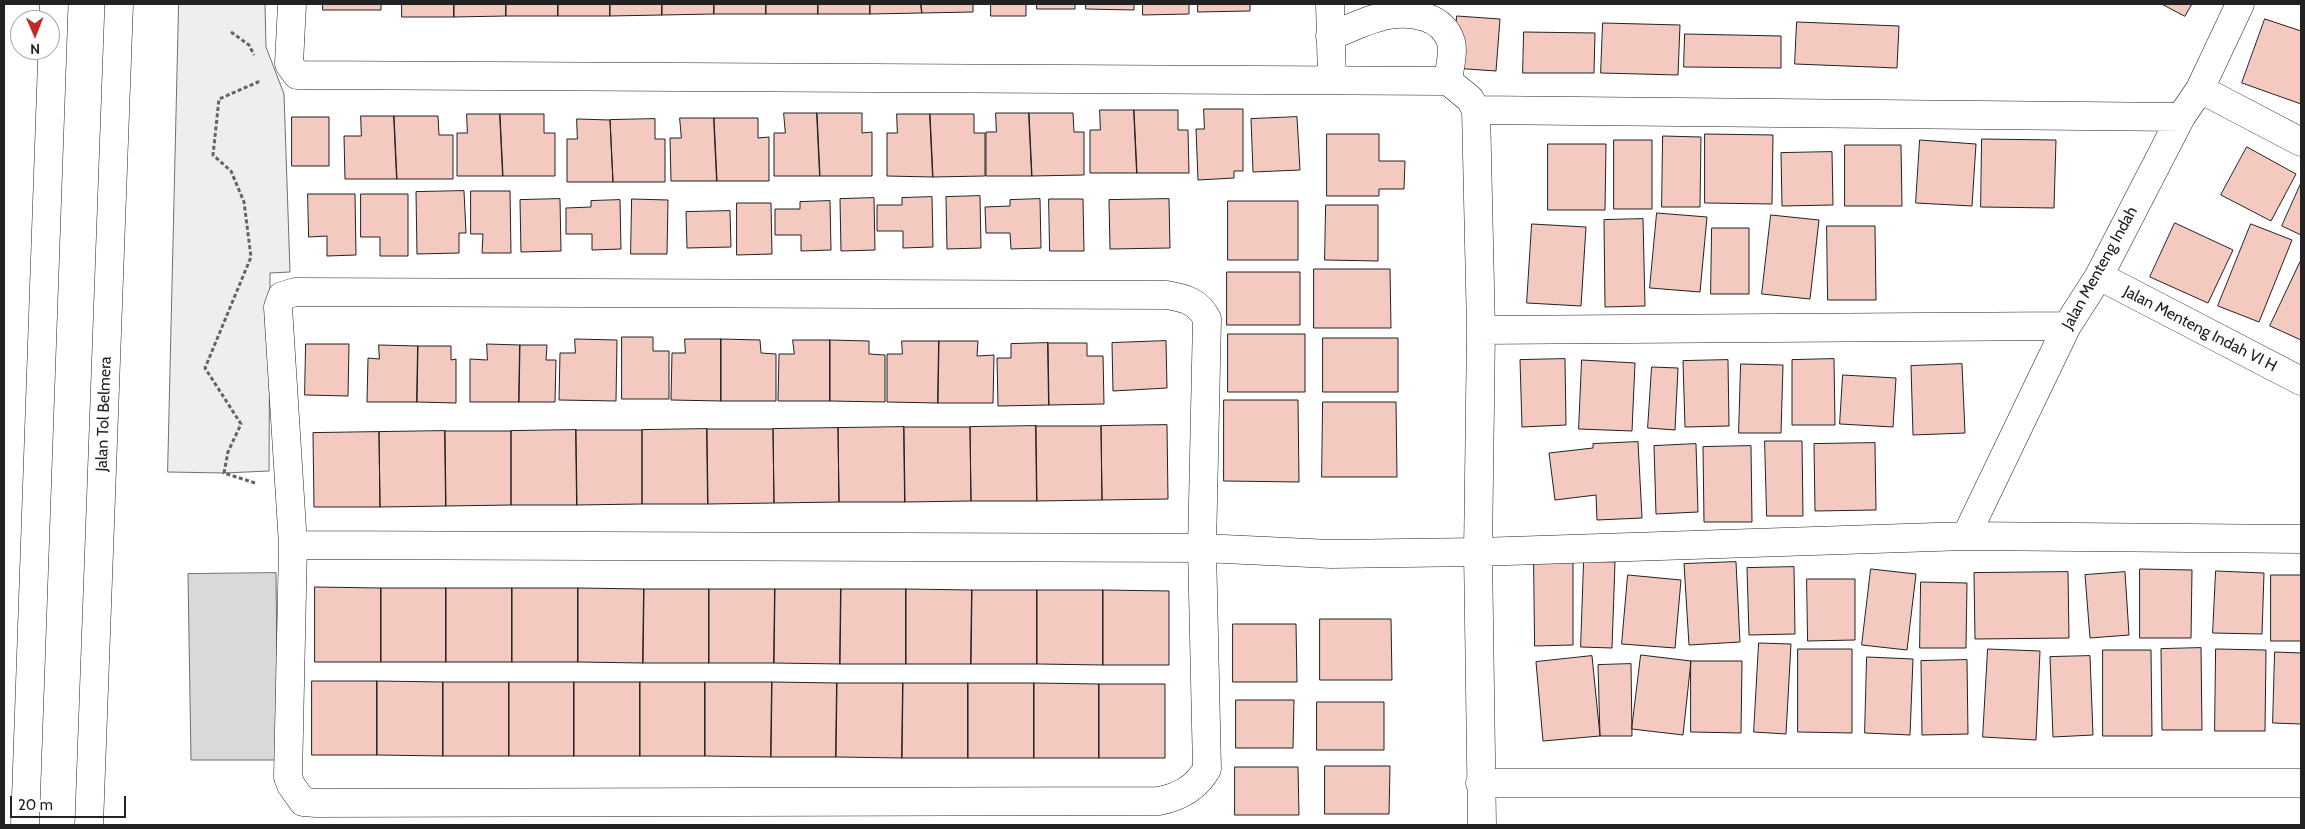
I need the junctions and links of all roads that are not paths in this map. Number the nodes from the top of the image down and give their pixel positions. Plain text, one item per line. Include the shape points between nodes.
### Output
1 (54, 4) edge
2 (119, 4) edge
3 (292, 4) edge
4 (1330, 4) edge
5 (2240, 4) edge
6 (1330, 36) junction
7 (1332, 79) junction
8 (1448, 81) junction
9 (2200, 89) junction
10 (1476, 110) junction
11 (2181, 117) junction
12 (2301, 142) edge
13 (2099, 276) junction
14 (2067, 326) junction
15 (1481, 330) junction
16 (2301, 381) edge
17 (1966, 536) junction
18 (2301, 538) edge
19 (293, 544) junction
20 (1202, 548) junction
21 (1478, 552) junction
22 (1480, 783) junction
23 (2301, 783) edge
24 (25, 825) edge
25 (89, 825) edge
26 (1482, 825) edge

1 - 24 main road
2 - 25 main road, Jalan Tol Belmera
3 - 7 main road via 289,64 297,75
4 - 6 main road
5 - 9 main road, Jalan Menteng Indah
6 - 7 main road
6 - 8 main road via 1387,15 1429,18 1444,28 1451,44
7 - 8 main road
8 - 10 main road via 1470,99
9 - 11 main road, Jalan Menteng Indah
9 - 12 main road
10 - 11 main road
10 - 15 main road
11 - 13 main road, Jalan Menteng Indah
13 - 14 main road, Jalan Menteng Indah
13 - 16 main road, Jalan Menteng Indah VI H
14 - 15 main road
14 - 17 main road, Jalan Menteng Indah
15 - 21 main road
17 - 18 main road
17 - 21 main road
19 - 20 main road
19 - 20 main road via 288,777 304,802 316,803 1159,801 1174,798 1191,789 1207,769
19 - 20 main road via 278,307 279,300 289,292 1167,295 1195,304 1207,319
20 - 21 main road via 1331,554
21 - 22 main road
22 - 23 main road
22 - 26 main road

